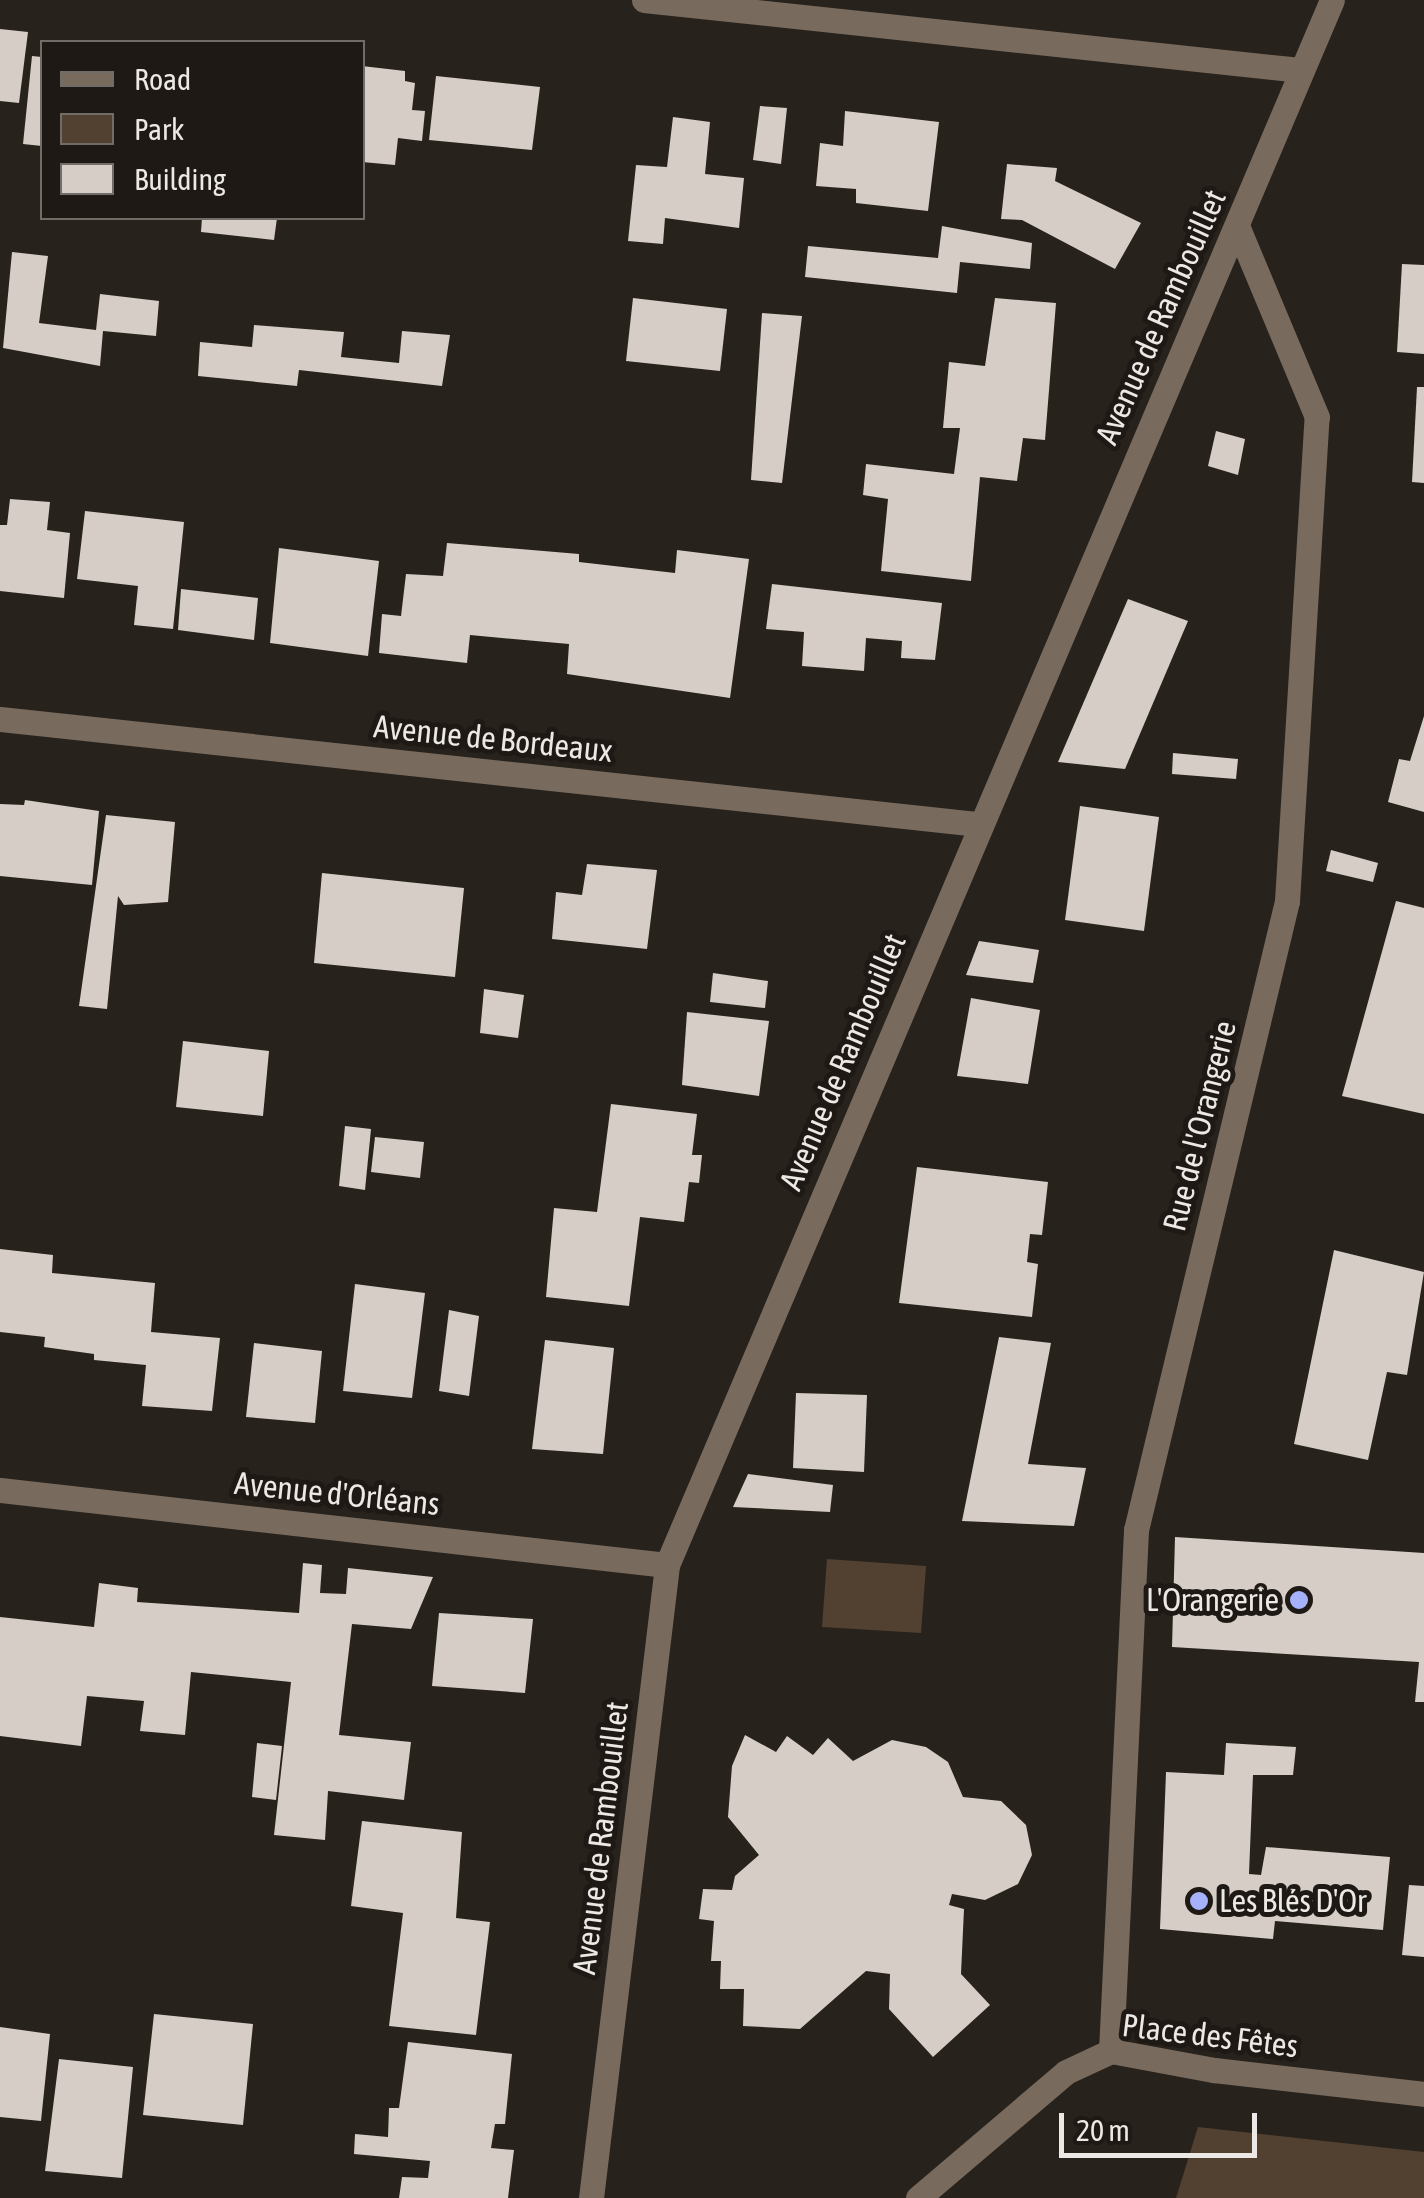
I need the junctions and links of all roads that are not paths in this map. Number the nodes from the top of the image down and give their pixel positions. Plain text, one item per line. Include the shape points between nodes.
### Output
1 (644, 0) edge
2 (1332, 0) edge
3 (1300, 70) junction
4 (1238, 228) junction
5 (0, 719) edge
6 (978, 824) junction
7 (0, 1490) edge
8 (666, 1564) junction
9 (1110, 2051) junction
10 (1424, 2094) edge
11 (591, 2198) edge
12 (918, 2198) edge

1 - 3 street
2 - 3 street, Avenue de Rambouillet
3 - 4 street, Avenue de Rambouillet
4 - 6 street, Avenue de Rambouillet
4 - 9 street, Rue de l'Orangerie via 1317,417 1288,901 1136,1530
5 - 6 street, Avenue de Bordeaux
6 - 8 street, Avenue de Rambouillet
7 - 8 street, Avenue d'Orléans
8 - 11 street, Avenue de Rambouillet
9 - 10 street, Place des Fêtes
9 - 12 street, Place des Fêtes via 1066,2072

